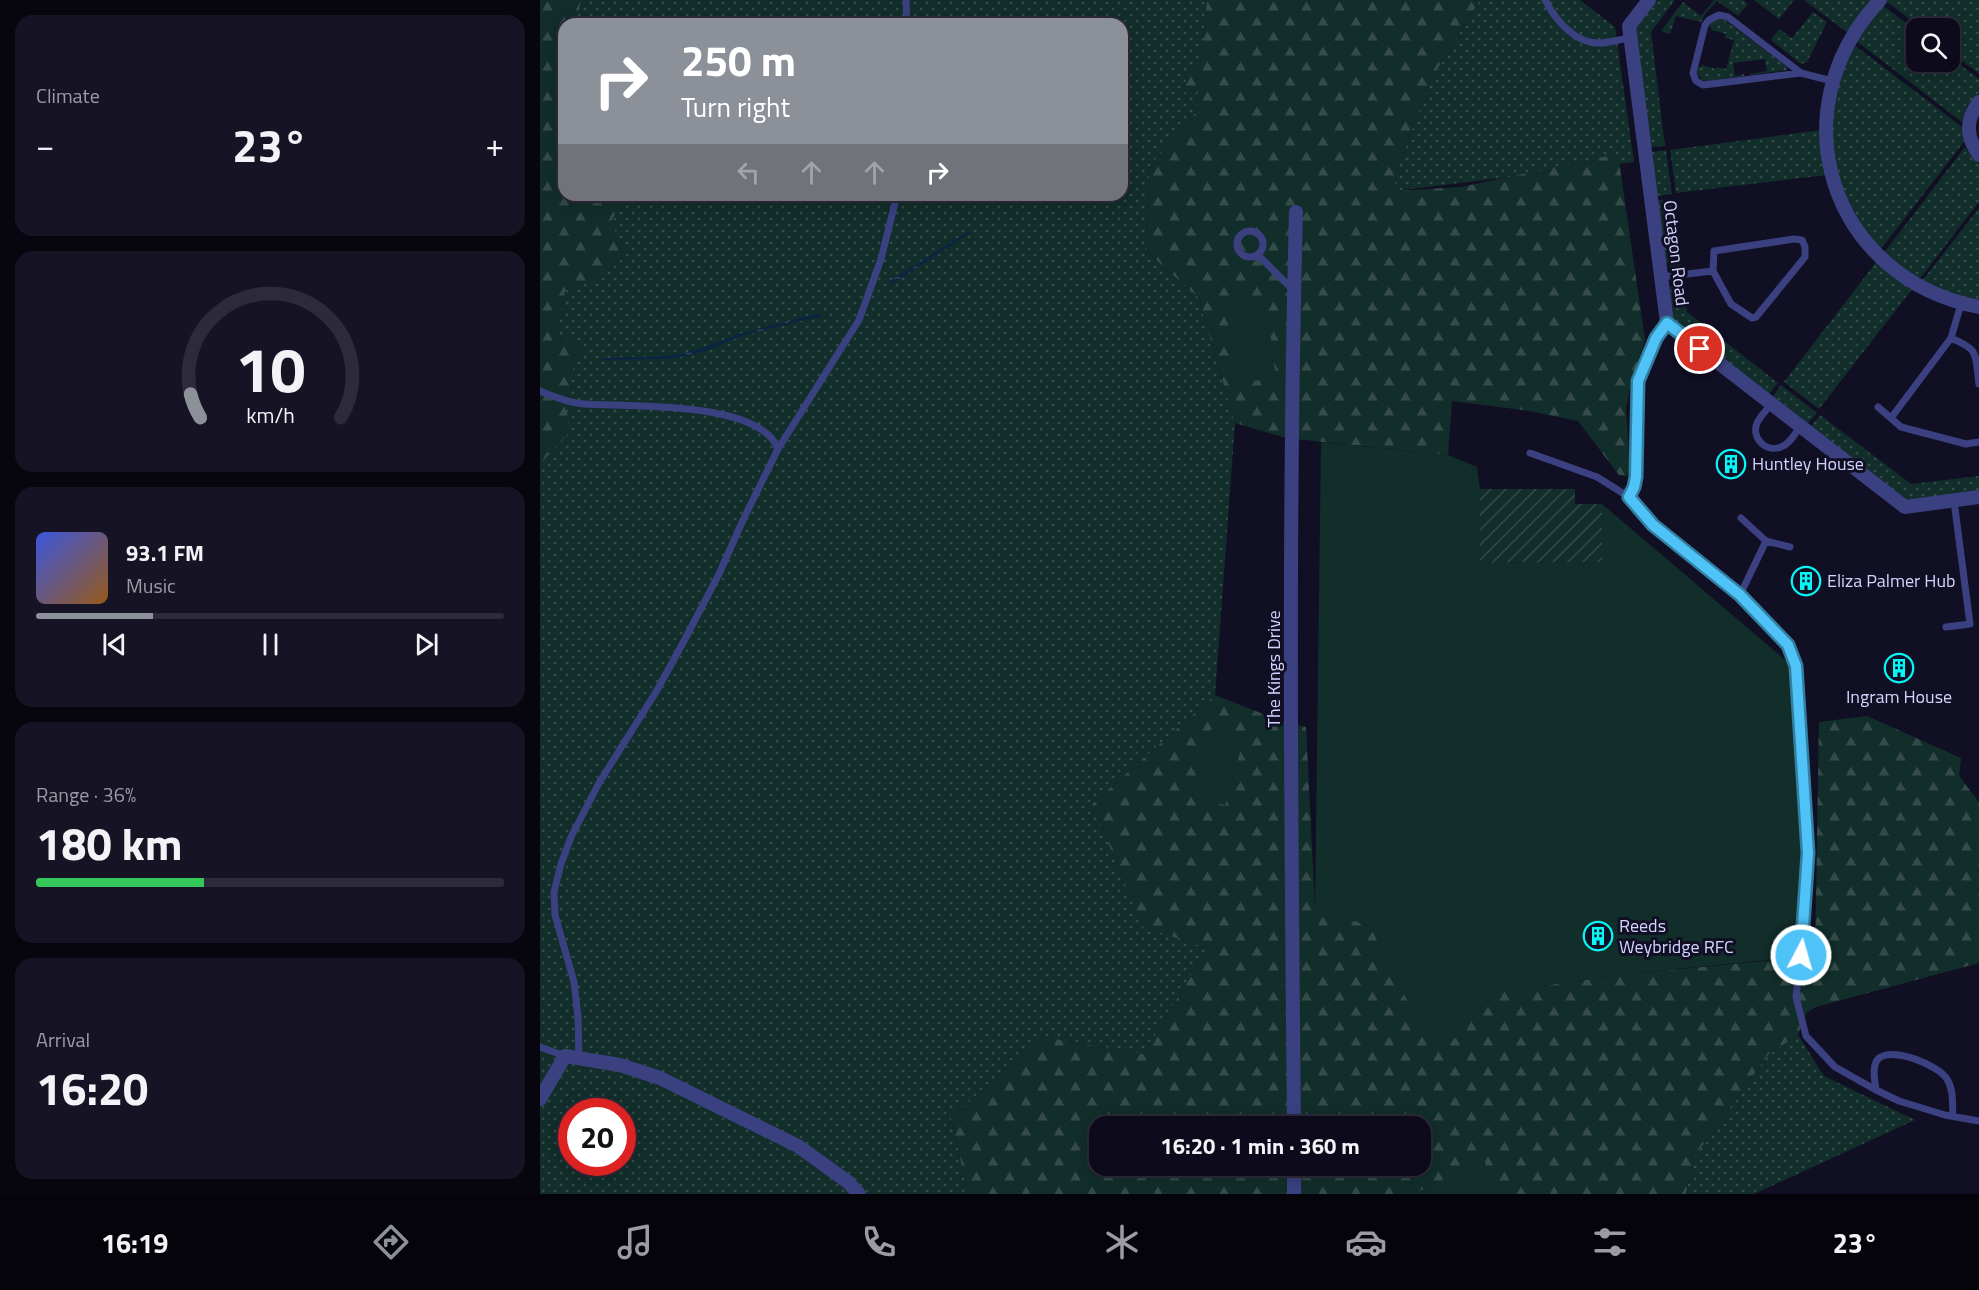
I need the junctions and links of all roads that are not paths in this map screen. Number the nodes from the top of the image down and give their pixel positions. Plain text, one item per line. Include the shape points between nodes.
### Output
1 (906, 0) edge
2 (1545, 0) edge
3 (1649, 0) edge
4 (1880, 0) edge
5 (908, 18) edge
6 (1631, 38) junction
7 (1800, 73) junction
8 (1832, 81) junction
9 (1979, 102) edge
10 (1979, 155) edge
11 (896, 201) edge
12 (1296, 212) dead end
13 (1258, 255) dead end
14 (1713, 271) junction
15 (1661, 277) junction
16 (1294, 291) junction
17 (1961, 304) junction
18 (1979, 307) edge
19 (1667, 323) junction
20 (1951, 338) junction
21 (1979, 384) edge
22 (540, 392) edge
23 (1771, 404) junction
24 (1878, 407) dead end
25 (1891, 418) junction
26 (1801, 426) junction
27 (1979, 442) edge
28 (778, 449) junction
29 (1530, 453) dead end
30 (1629, 497) junction
31 (1979, 497) edge
32 (1954, 501) junction
33 (1741, 518) dead end
34 (1766, 541) junction
35 (1790, 546) dead end
36 (1740, 595) junction
37 (1946, 627) dead end
38 (540, 1047) edge
39 (565, 1056) junction
40 (579, 1060) junction
41 (1876, 1090) junction
42 (540, 1099) edge
43 (1294, 1116) edge
44 (1953, 1116) junction
45 (1979, 1120) edge
46 (1294, 1176) edge
47 (859, 1194) edge
48 (1294, 1194) edge

1 - 5 lane
2 - 6 lane via 1558,21 1581,39 1600,43
3 - 6 street, Octagon Road via 1629,26
4 - 8 street via 1855,30
6 - 15 street, Octagon Road
7 - 7 lane via 1707,85 1696,81 1693,73 1708,20 1719,15 1728,17
7 - 8 lane
8 - 17 street via 1826,120 1828,154 1835,185 1851,220 1878,256 1900,275
9 - 10 street via 1968,129
11 - 28 lane via 881,259 859,320
12 - 16 street, The Kings Drive
13 - 16 lane
14 - 14 lane via 1731,304 1752,318 1805,257 1806,247 1802,240 1794,239 1714,251
14 - 15 lane
15 - 19 street, Octagon Road
16 - 43 street, The Kings Drive
17 - 18 street
17 - 20 lane
19 - 23 street, Octagon Road
19 - 30 lane via 1656,338 1638,381 1636,477
20 - 21 lane via 1978,352
20 - 25 lane
22 - 28 lane via 582,404 694,409 738,419 767,432
23 - 26 street, Octagon Road
23 - 26 lane via 1756,425 1764,446 1780,448
24 - 25 lane
25 - 27 lane via 1901,427 1966,444
26 - 32 street, Octagon Road via 1905,507
28 - 40 lane via 719,574 656,692 593,792 561,864 554,892 555,915 574,982
29 - 30 lane via 1597,477
30 - 36 lane via 1653,525
31 - 32 street, Octagon Road
32 - 37 lane via 1970,624
33 - 34 lane
34 - 35 lane
34 - 36 lane
36 - 41 lane via 1788,645 1796,666 1808,853 1796,997 1806,1035 1835,1067
38 - 39 lane
39 - 40 street
39 - 42 street
40 - 47 street via 620,1065 660,1078 798,1146
41 - 44 lane via 1899,1101
41 - 44 lane via 1875,1065 1879,1059 1893,1054 1917,1059 1948,1080
44 - 45 lane
46 - 48 street

